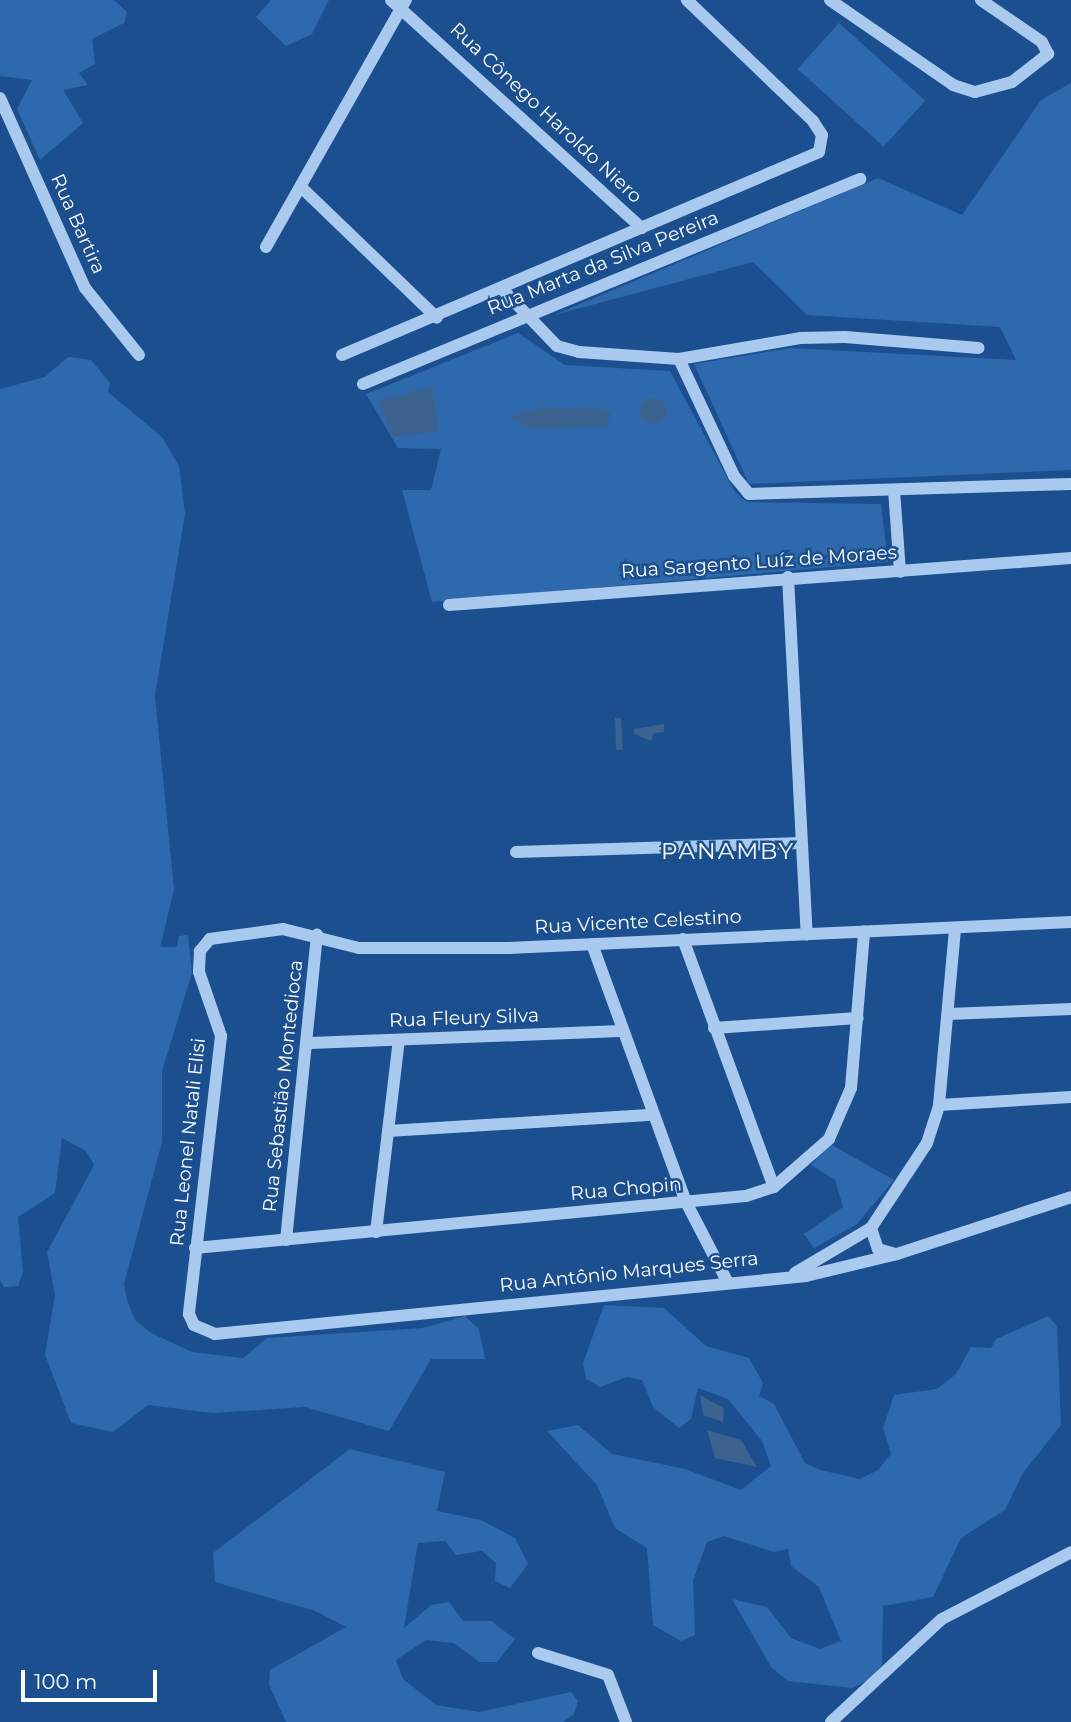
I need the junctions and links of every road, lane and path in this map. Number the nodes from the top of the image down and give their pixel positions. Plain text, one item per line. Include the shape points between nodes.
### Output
1 (687, 0) edge
2 (830, 0) edge
3 (981, 0) edge
4 (400, 2) edge
5 (0, 98) edge
6 (859, 180) dead end
7 (302, 188) junction
8 (642, 229) junction
9 (266, 247) dead end
10 (504, 291) junction
11 (523, 315) junction
12 (437, 318) junction
13 (979, 348) dead end
14 (139, 355) dead end
15 (342, 355) dead end
16 (679, 359) junction
17 (363, 384) dead end
18 (1071, 484) edge
19 (894, 490) junction
20 (1071, 558) edge
21 (900, 572) junction
22 (788, 577) junction
23 (449, 605) dead end
24 (801, 844) junction
25 (516, 852) dead end
26 (1071, 922) edge
27 (955, 928) junction
28 (864, 932) junction
29 (807, 934) junction
30 (317, 935) junction
31 (210, 939) joint
32 (683, 939) junction
33 (592, 944) junction
34 (1071, 1009) edge
35 (948, 1014) junction
36 (858, 1018) junction
37 (714, 1028) junction
38 (620, 1031) junction
39 (399, 1040) junction
40 (310, 1043) junction
41 (1071, 1097) edge
42 (939, 1105) junction
43 (653, 1115) junction
44 (388, 1131) junction
45 (774, 1187) junction
46 (1071, 1197) edge
47 (686, 1202) junction
48 (871, 1228) junction
49 (376, 1232) junction
50 (286, 1240) junction
51 (195, 1248) junction
52 (897, 1254) junction
53 (785, 1277) junction
54 (727, 1280) junction
55 (189, 1314) joint
56 (1071, 1552) edge
57 (538, 1653) dead end
58 (626, 1722) edge
59 (831, 1722) edge

1 - 8 street, Rua Marta da Silva Pereira via 813,121 823,144 809,161
2 - 3 street via 963,89 995,89 1048,54 1042,42
4 - 7 street
4 - 8 street, Rua Cônego Haroldo Niero
5 - 14 street, Rua Bartira via 85,288
6 - 11 street, Rua Marta da Silva Pereira
7 - 9 street
7 - 12 street
8 - 10 street, Rua Marta da Silva Pereira
10 - 11 street
10 - 12 street, Rua Marta da Silva Pereira
11 - 16 street via 569,350
11 - 17 street, Rua Marta da Silva Pereira
12 - 15 street, Rua Marta da Silva Pereira
13 - 16 street via 802,338
16 - 19 street via 742,490 759,496
18 - 19 street
19 - 21 street
20 - 21 street, Rua Sargento Luíz de Moraes
21 - 22 street, Rua Sargento Luíz de Moraes
22 - 23 street, Rua Sargento Luíz de Moraes
22 - 24 street
24 - 25 street
24 - 29 street
26 - 27 street, Rua Vicente Celestino
27 - 28 street, Rua Vicente Celestino
27 - 35 street
28 - 29 street, Rua Vicente Celestino
28 - 36 street, Rua Chopin
29 - 32 street, Rua Vicente Celestino
30 - 31 street, Rua Vicente Celestino via 283,929
30 - 33 street, Rua Vicente Celestino via 386,950
30 - 40 street, Rua Sebastião Montedioca
31 - 51 street, Rua Leonel Natali Elisi via 200,951 199,972 221,1036
32 - 33 street, Rua Vicente Celestino
32 - 37 street
33 - 38 street
34 - 35 street
35 - 42 street
36 - 37 street
36 - 45 street, Rua Chopin via 851,1088 841,1117 810,1162
37 - 45 street
38 - 39 street, Rua Fleury Silva
38 - 43 street
39 - 40 street, Rua Fleury Silva
39 - 44 street
40 - 50 street, Rua Sebastião Montedioca
41 - 42 street
42 - 48 street via 916,1164
43 - 44 street
43 - 47 street
44 - 49 street
45 - 47 street, Rua Chopin
46 - 52 street, Rua Antônio Marques Serra
47 - 49 street, Rua Chopin
47 - 54 street
48 - 52 street via 878,1249
48 - 53 street
49 - 50 street, Rua Chopin
50 - 51 street, Rua Chopin
51 - 55 street, Rua Leonel Natali Elisi
52 - 53 street, Rua Antônio Marques Serra
53 - 54 street, Rua Antônio Marques Serra
54 - 55 street, Rua Antônio Marques Serra via 215,1334 194,1325
56 - 59 street via 942,1619
57 - 58 street via 608,1675

